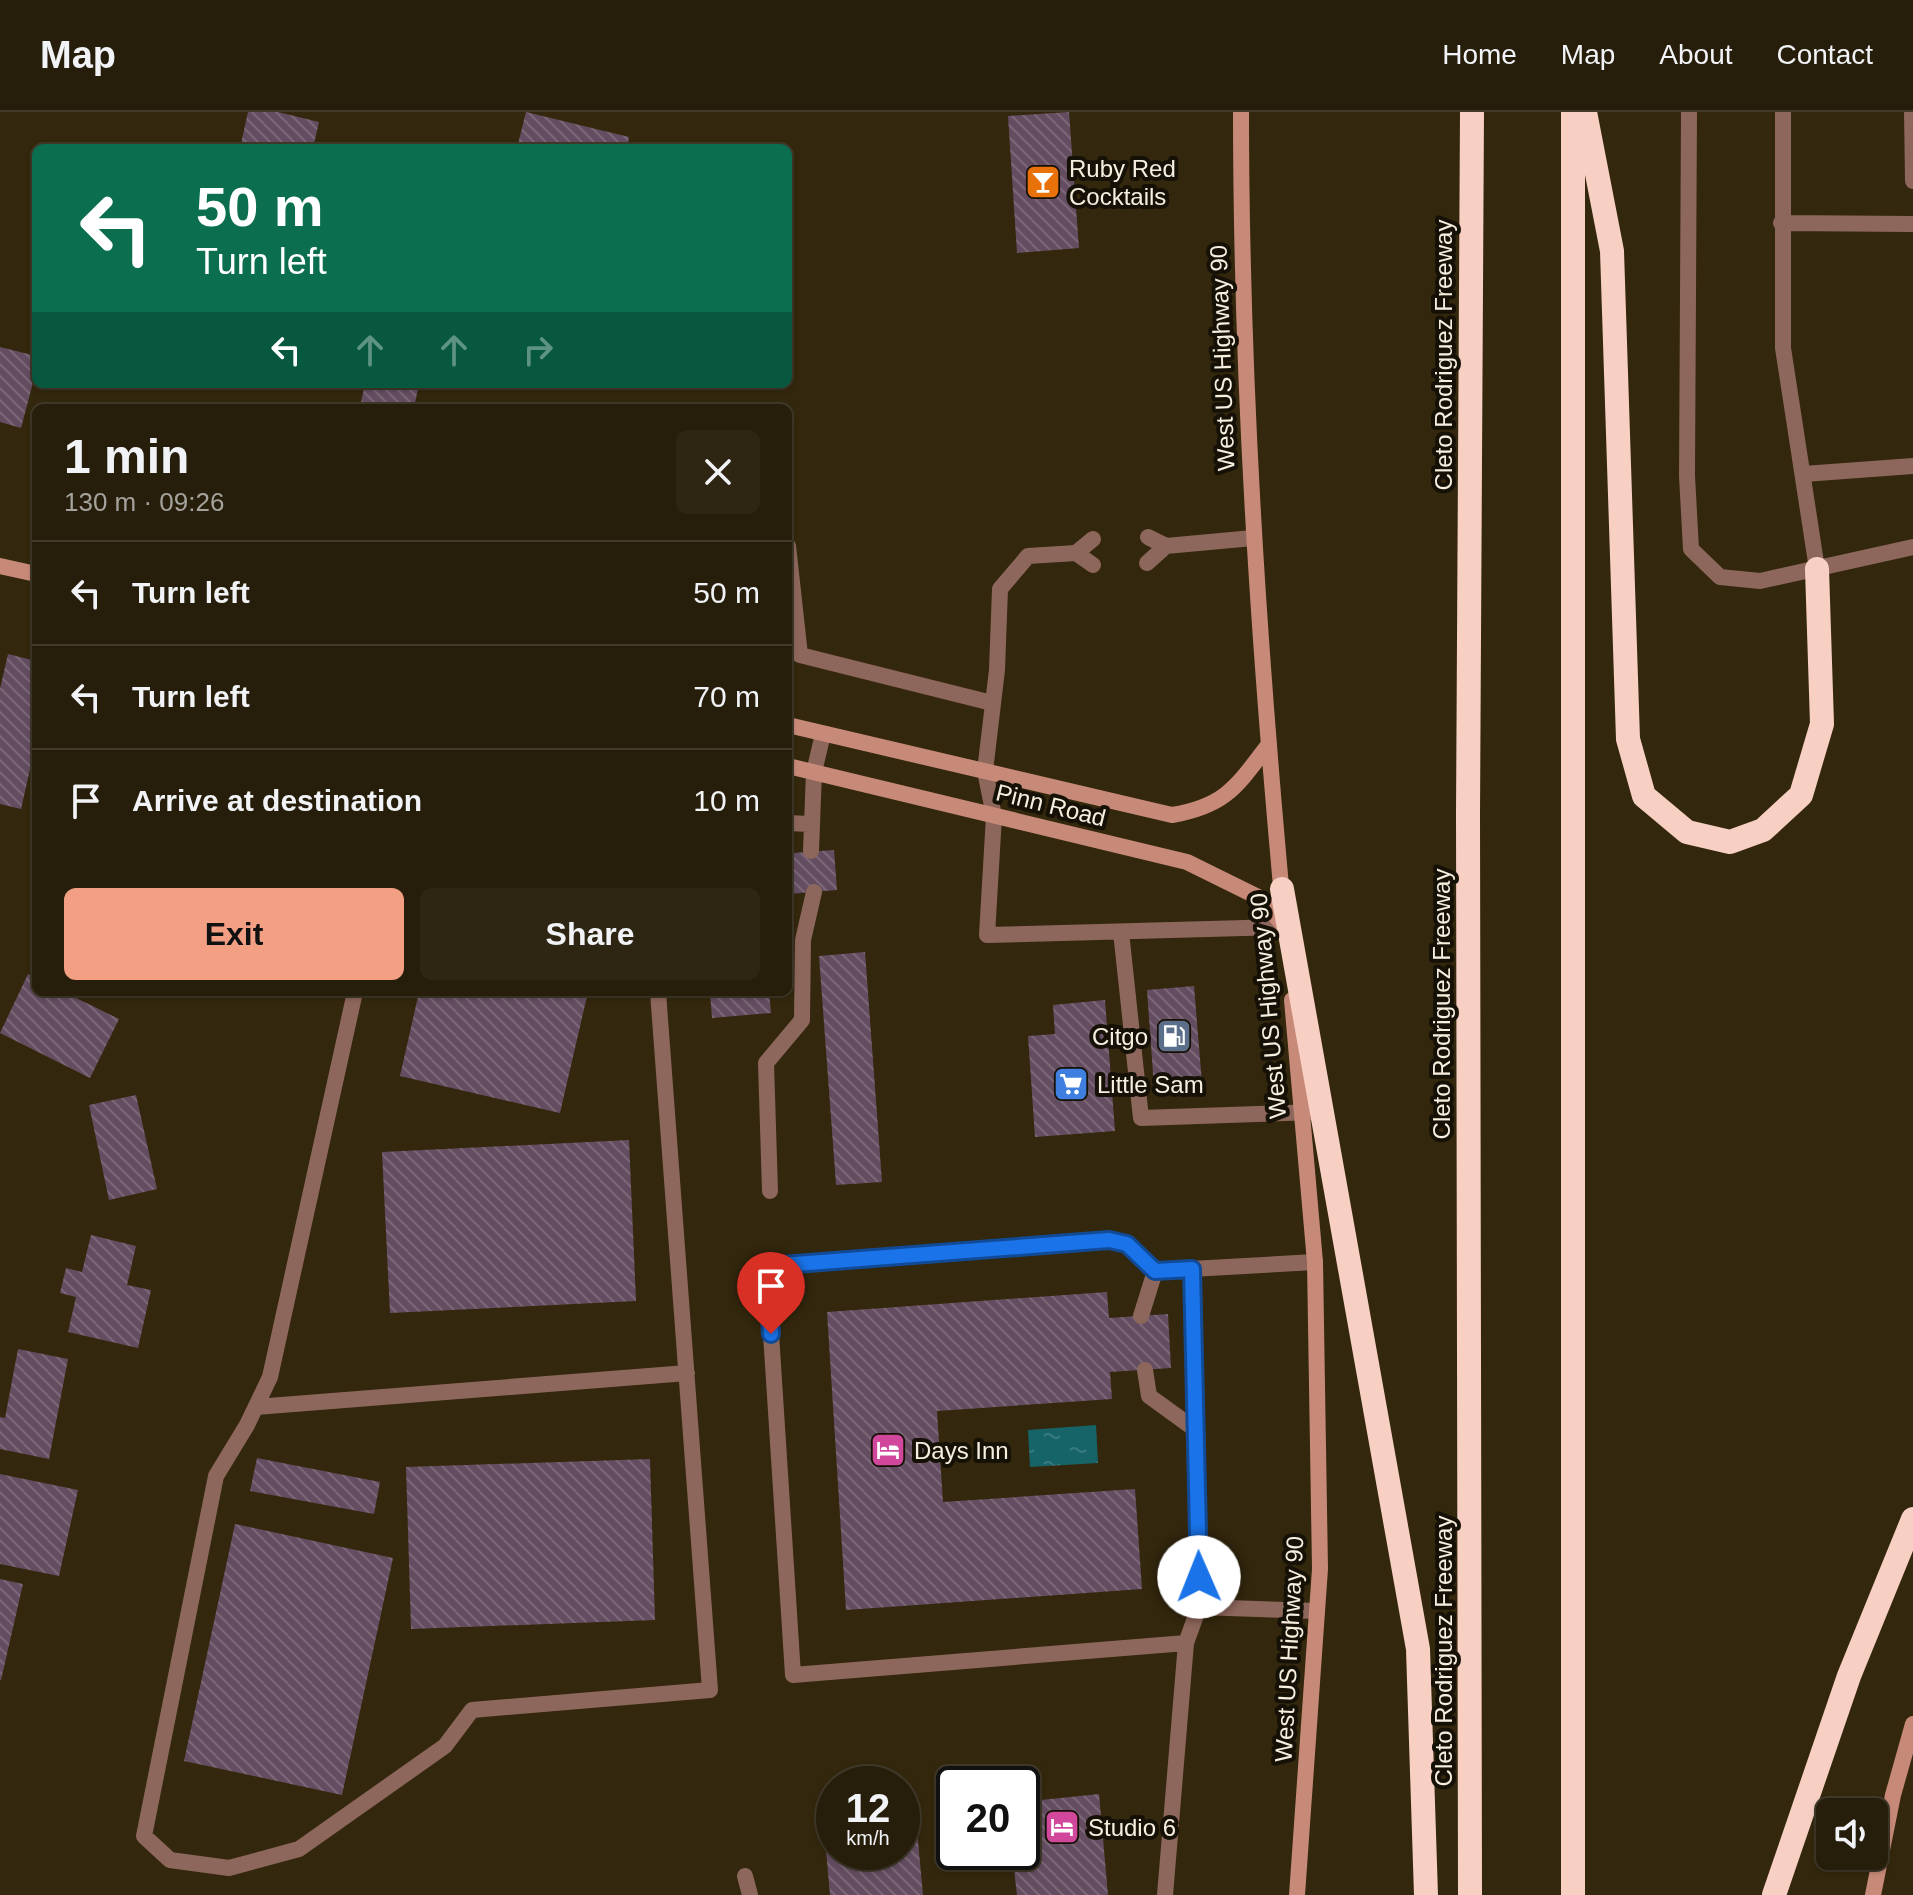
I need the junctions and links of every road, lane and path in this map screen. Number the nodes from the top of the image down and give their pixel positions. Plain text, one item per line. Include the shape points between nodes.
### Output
1 (1241, 112) edge
2 (1472, 112) edge
3 (1573, 112) edge
4 (1585, 112) edge
5 (1689, 112) edge
6 (1783, 112) edge
7 (1912, 112) edge
8 (1913, 181) edge
9 (1781, 223) junction
10 (1913, 224) edge
11 (1913, 466) edge
12 (1804, 474) junction
13 (1148, 537) dead end
14 (1253, 538) junction
15 (1093, 539) dead end
16 (1166, 546) junction
17 (1913, 547) edge
18 (1076, 553) junction
19 (1147, 563) dead end
20 (1093, 565) dead end
21 (0, 566) edge
22 (1817, 569) junction
23 (32, 573) edge
24 (792, 582) edge
25 (992, 703) junction
26 (792, 726) edge
27 (823, 734) junction
28 (1269, 744) junction
29 (792, 767) edge
30 (985, 771) junction
31 (814, 772) junction
32 (994, 816) junction
33 (792, 823) edge
34 (809, 824) junction
35 (811, 851) dead end
36 (1282, 889) junction
37 (814, 892) dead end
38 (1285, 927) junction
39 (1121, 932) junction
40 (354, 996) edge
41 (658, 996) edge
42 (1312, 1112) junction
43 (770, 1191) dead end
44 (1315, 1262) junction
45 (1192, 1269) junction
46 (1155, 1271) junction
47 (1141, 1316) dead end
48 (1145, 1370) dead end
49 (687, 1373) junction
50 (256, 1407) junction
51 (1196, 1430) junction
52 (1913, 1519) edge
53 (1199, 1607) junction
54 (1317, 1611) junction
55 (1186, 1643) junction
56 (1913, 1724) edge
57 (745, 1876) dead end
58 (750, 1895) edge
59 (1165, 1895) edge
60 (1297, 1895) edge
61 (1426, 1895) edge
62 (1470, 1895) edge
63 (1573, 1895) edge
64 (1774, 1895) edge
65 (1873, 1895) edge

1 - 14 main road, West US Highway 90 via 1241,278
2 - 62 highway, Cleto Rodriguez Freeway
3 - 63 highway
4 - 22 highway via 1612,251 1628,739 1644,796 1687,832 1730,842 1763,830 1801,795 1822,724
5 - 22 lane via 1691,549 1720,577 1760,581
6 - 9 lane
7 - 8 lane
9 - 10 lane
9 - 12 lane via 1783,348
11 - 12 lane
12 - 22 lane
13 - 16 lane
14 - 16 lane
14 - 28 main road, West US Highway 90
15 - 18 lane
16 - 19 lane
17 - 22 lane
18 - 20 lane
18 - 25 lane via 1028,556 1000,589
21 - 23 main road
24 - 25 lane via 800,655
25 - 30 lane
26 - 27 main road, Pinn Road
27 - 30 main road, Pinn Road
27 - 31 lane
28 - 30 main road, Pinn Road via 1236,788 1204,809 1172,815
28 - 36 main road, West US Highway 90
29 - 31 main road, Pinn Road
30 - 32 lane
31 - 32 main road, Pinn Road
31 - 34 lane
32 - 38 main road, Pinn Road via 1187,862 1260,898
32 - 39 lane via 987,935
33 - 34 lane
34 - 35 lane
36 - 38 main road, West US Highway 90
36 - 42 highway
37 - 43 lane via 803,940 802,1020 766,1063
38 - 39 lane
38 - 42 main road, West US Highway 90
39 - 42 lane via 1141,1118
40 - 50 lane via 270,1377
41 - 49 lane
42 - 44 main road, West US Highway 90
42 - 61 highway via 1418,1649
44 - 45 lane
44 - 54 main road, West US Highway 90
45 - 46 lane
45 - 51 lane
46 - 47 lane
46 - 55 lane via 1127,1244 1109,1240 782,1265 769,1303 793,1675
48 - 51 lane via 1149,1396
49 - 50 lane
49 - 50 lane via 710,1690 472,1710 445,1746 299,1849 229,1868 170,1860 144,1836 216,1476
51 - 53 lane
52 - 64 highway via 1849,1676
53 - 54 lane
53 - 55 lane
54 - 60 main road, West US Highway 90
55 - 59 lane
56 - 65 main road
57 - 58 lane

